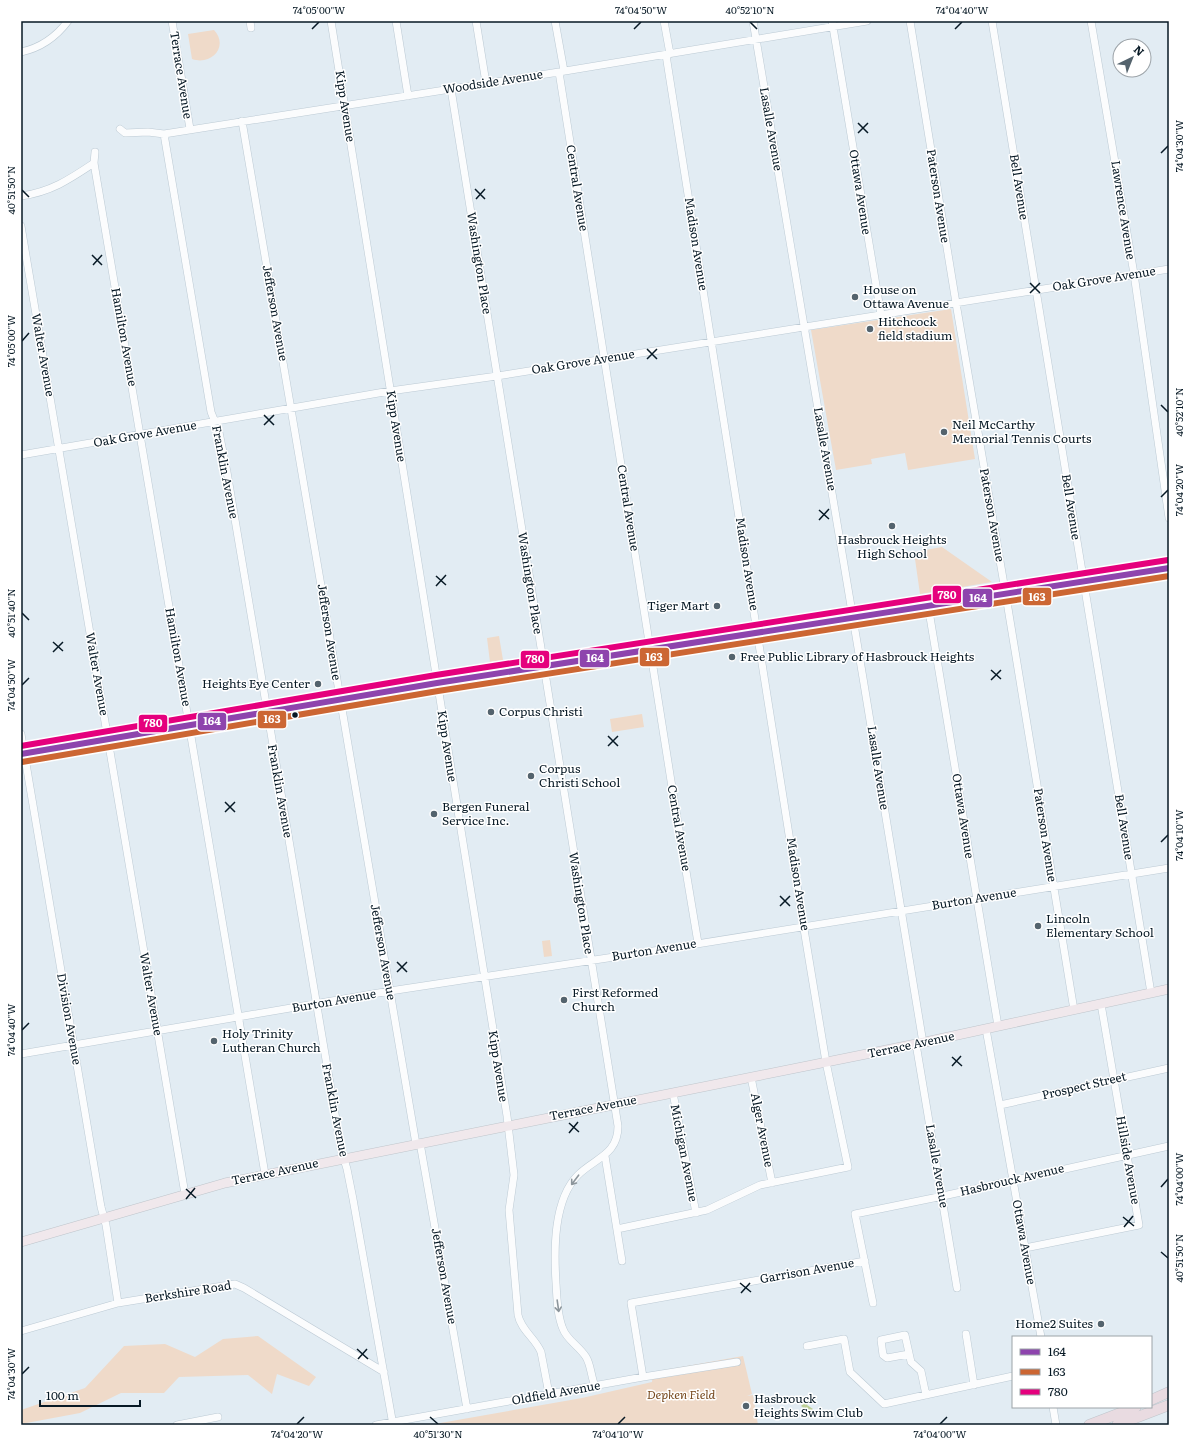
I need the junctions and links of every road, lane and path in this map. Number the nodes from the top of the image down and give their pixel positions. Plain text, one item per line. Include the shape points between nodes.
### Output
1 (68, 21) edge
2 (172, 21) edge
3 (331, 21) edge
4 (396, 21) edge
5 (476, 21) edge
6 (555, 21) edge
7 (664, 21) edge
8 (753, 21) edge
9 (867, 21) edge
10 (910, 21) edge
11 (992, 21) edge
12 (1092, 21) edge
13 (833, 24) edge
14 (756, 40) junction
15 (21, 52) edge
16 (668, 54) junction
17 (561, 72) junction
18 (486, 84) junction
19 (451, 89) junction
20 (408, 96) junction
21 (346, 106) junction
22 (242, 121) junction
23 (120, 129) dead end
24 (190, 129) junction
25 (164, 134) junction
26 (95, 152) dead end
27 (94, 163) junction
28 (21, 196) edge
29 (21, 226) edge
30 (1169, 269) edge
31 (1134, 274) junction
32 (1036, 290) junction
33 (956, 303) junction
34 (881, 315) junction
35 (805, 327) junction
36 (712, 342) junction
37 (604, 359) junction
38 (497, 376) junction
39 (390, 391) junction
40 (291, 408) junction
41 (216, 422) junction
42 (141, 434) junction
43 (59, 448) junction
44 (21, 455) edge
45 (1169, 518) edge
46 (1169, 568) edge
47 (1083, 580) junction
48 (1005, 593) junction
49 (928, 605) junction
50 (853, 617) junction
51 (757, 632) junction
52 (651, 649) junction
53 (544, 667) junction
54 (437, 683) junction
55 (340, 700) junction
56 (267, 713) junction
57 (189, 726) junction
58 (21, 734) edge
59 (108, 740) junction
60 (23, 753) edge
61 (1169, 868) edge
62 (1132, 874) junction
63 (1053, 886) junction
64 (976, 898) junction
65 (901, 910) junction
66 (804, 926) junction
67 (698, 943) junction
68 (591, 960) junction
69 (485, 982) junction
70 (1169, 989) edge
71 (390, 991) junction
72 (1151, 993) junction
73 (317, 1004) junction
74 (1101, 1004) junction
75 (1074, 1010) junction
76 (238, 1017) junction
77 (998, 1026) junction
78 (986, 1029) junction
79 (157, 1030) junction
80 (920, 1043) junction
81 (73, 1045) junction
82 (21, 1054) edge
83 (826, 1062) junction
84 (1169, 1068) edge
85 (751, 1077) junction
86 (1114, 1080) junction
87 (673, 1093) junction
88 (614, 1104) junction
89 (1000, 1105) junction
90 (508, 1125) junction
91 (418, 1143) junction
92 (1169, 1146) edge
93 (1127, 1154) junction
94 (605, 1156) junction
95 (344, 1158) junction
96 (265, 1174) junction
97 (1012, 1180) junction
98 (772, 1183) junction
99 (185, 1194) junction
100 (943, 1196) junction
101 (696, 1213) junction
102 (104, 1218) junction
103 (617, 1229) junction
104 (21, 1242) edge
105 (1025, 1248) junction
106 (622, 1261) dead end
107 (864, 1261) junction
108 (957, 1288) dead end
109 (118, 1303) junction
110 (873, 1303) dead end
111 (21, 1331) edge
112 (966, 1334) dead end
113 (1041, 1336) edge
114 (807, 1346) dead end
115 (909, 1354) dead end
116 (737, 1362) dead end
117 (384, 1372) junction
118 (1012, 1376) edge
119 (643, 1377) junction
120 (974, 1385) junction
121 (595, 1386) junction
122 (1169, 1392) edge
123 (549, 1394) junction
124 (926, 1395) junction
125 (1152, 1400) edge
126 (1166, 1406) edge
127 (1053, 1408) edge
128 (1133, 1408) edge
129 (467, 1409) junction
130 (218, 1417) dead end
131 (393, 1423) edge
132 (177, 1425) edge
133 (376, 1425) edge
134 (1056, 1425) edge
135 (1089, 1425) edge
136 (1117, 1425) edge

1 - 15 street via 46,42
2 - 24 street, Terrace Avenue
3 - 21 street, Kipp Avenue
4 - 20 street
5 - 18 street
6 - 17 street, Central Avenue
7 - 16 street, Madison Avenue
8 - 14 street, Lasalle Avenue
9 - 13 street, Woodside Avenue
10 - 33 street, Paterson Avenue
11 - 32 street, Bell Avenue
12 - 31 street, Lawrence Avenue
13 - 14 street, Woodside Avenue
13 - 34 street, Ottawa Avenue
14 - 16 street, Woodside Avenue
14 - 35 street, Lasalle Avenue
16 - 17 street, Woodside Avenue
16 - 36 street, Madison Avenue
17 - 18 street, Woodside Avenue
17 - 37 street, Central Avenue
18 - 19 street, Woodside Avenue
19 - 20 street, Woodside Avenue
19 - 38 street, Washington Place
20 - 21 street, Woodside Avenue
21 - 22 street, Woodside Avenue
21 - 39 street, Kipp Avenue
22 - 24 street, Woodside Avenue
22 - 40 street, Jefferson Avenue
23 - 25 street, Woodside Avenue via 125,134
24 - 25 street, Woodside Avenue
25 - 41 street, Franklin Avenue via 211,412
26 - 27 street
27 - 28 street via 57,186 41,193
27 - 42 street, Hamilton Avenue
29 - 43 street, Walter Avenue
30 - 31 street, Oak Grove Avenue
31 - 32 street, Oak Grove Avenue
31 - 45 street, Lawrence Avenue
32 - 33 street, Oak Grove Avenue
32 - 47 street, Bell Avenue
33 - 34 street, Oak Grove Avenue
33 - 48 street, Paterson Avenue
34 - 35 street, Oak Grove Avenue
35 - 36 street, Oak Grove Avenue
35 - 50 street, Lasalle Avenue
36 - 37 street, Oak Grove Avenue
36 - 51 street, Madison Avenue
37 - 38 street, Oak Grove Avenue
37 - 52 street, Central Avenue
38 - 39 street, Oak Grove Avenue
38 - 53 street, Washington Place
39 - 40 street, Oak Grove Avenue
39 - 54 street, Kipp Avenue
40 - 41 street, Oak Grove Avenue
40 - 55 street, Jefferson Avenue
41 - 42 street, Oak Grove Avenue
41 - 56 street, Franklin Avenue via 220,432
42 - 43 street, Oak Grove Avenue
42 - 57 street, Hamilton Avenue
43 - 44 street, Oak Grove Avenue
43 - 59 street, Walter Avenue
46 - 47 street
47 - 48 street
47 - 62 street, Bell Avenue
48 - 49 street
48 - 63 street, Paterson Avenue
49 - 50 street
49 - 64 street, Ottawa Avenue
50 - 51 street
50 - 65 street, Lasalle Avenue
51 - 52 street
51 - 66 street, Madison Avenue
52 - 53 street
52 - 67 street, Central Avenue
53 - 54 street
53 - 68 street, Washington Place
54 - 55 street
54 - 69 street, Kipp Avenue
55 - 56 street
55 - 71 street, Jefferson Avenue
56 - 57 street
56 - 73 street, Franklin Avenue
57 - 59 street
57 - 76 street, Hamilton Avenue
58 - 60 street, Division Avenue
59 - 60 street
59 - 79 street, Walter Avenue
60 - 81 street, Division Avenue
61 - 62 street, Burton Avenue
62 - 63 street, Burton Avenue
62 - 72 street, Bell Avenue
63 - 64 street, Burton Avenue
63 - 75 street, Paterson Avenue
64 - 65 street, Burton Avenue
64 - 77 street, Ottawa Avenue
65 - 66 street, Burton Avenue
65 - 80 street, Lasalle Avenue
66 - 67 street, Burton Avenue
66 - 83 street, Madison Avenue
67 - 68 street, Burton Avenue
68 - 69 street, Burton Avenue
68 - 88 street, Washington Place
69 - 71 street, Burton Avenue
69 - 90 street, Kipp Avenue
70 - 72 main road, Terrace Avenue
71 - 73 street, Burton Avenue
71 - 91 street, Jefferson Avenue
72 - 74 main road, Terrace Avenue
73 - 76 street, Burton Avenue
73 - 95 street, Franklin Avenue
74 - 75 main road, Terrace Avenue
74 - 86 street, Hillside Avenue
75 - 77 main road, Terrace Avenue
76 - 79 street, Burton Avenue
76 - 96 street, Hamilton Avenue
77 - 78 main road, Terrace Avenue
78 - 80 main road, Terrace Avenue
78 - 89 street, Ottawa Avenue
79 - 81 street, Burton Avenue
79 - 99 street, Walter Avenue
80 - 83 main road, Terrace Avenue
80 - 100 street, Lasalle Avenue
81 - 82 street, Burton Avenue
81 - 102 street, Division Avenue
83 - 85 main road, Terrace Avenue
83 - 98 street, Madison Avenue via 848,1167
84 - 86 street, Prospect Street
85 - 87 main road, Terrace Avenue
85 - 98 street, Alger Avenue
86 - 89 street, Prospect Street
86 - 93 street, Hillside Avenue
87 - 88 main road, Terrace Avenue
87 - 101 street, Michigan Avenue
88 - 90 main road, Terrace Avenue
88 - 94 street, Washington Place via 618,1133 613,1147
89 - 97 street, Ottawa Avenue
90 - 91 main road, Terrace Avenue
90 - 123 street, Kipp Avenue via 514,1173 509,1210 518,1315 522,1326 541,1352
91 - 95 main road, Terrace Avenue
91 - 129 street, Jefferson Avenue
92 - 93 street, Hasbrouck Avenue
93 - 97 street, Hasbrouck Avenue
93 - 105 street, Hillside Avenue via 1139,1225
94 - 103 street
94 -> 121 street via 571,1184 560,1212 556,1234 556,1292 561,1323 566,1335 586,1357
95 - 96 main road, Terrace Avenue
95 - 117 street, Franklin Avenue
96 - 99 main road, Terrace Avenue
97 - 100 street, Hasbrouck Avenue
97 - 105 street, Ottawa Avenue
98 - 101 street via 751,1189 718,1206
99 - 102 main road, Terrace Avenue
100 - 107 street, Hasbrouck Avenue via 855,1214
100 - 108 street, Lasalle Avenue
101 - 103 street
102 - 104 main road, Terrace Avenue
102 - 109 street, Division Avenue
103 - 106 street
105 - 113 street, Ottawa Avenue
107 - 110 street
107 - 119 street, Garrison Avenue via 631,1303
109 - 111 street, Berkshire Road
109 - 117 street, Berkshire Road via 239,1285
112 - 120 street
114 - 124 street via 844,1339 850,1372 884,1404
115 - 124 street via 911,1362 921,1371
116 - 119 street, Oldfield Avenue
117 - 131 street, Franklin Avenue
118 - 120 street
119 - 121 street, Oldfield Avenue
120 - 124 street
121 - 123 street, Oldfield Avenue
122 - 125 highway
123 - 129 street, Oldfield Avenue
126 - 136 highway
127 - 134 street
128 - 135 highway
129 - 131 street, Oldfield Avenue
130 - 132 street
131 - 133 street, Oldfield Avenue

